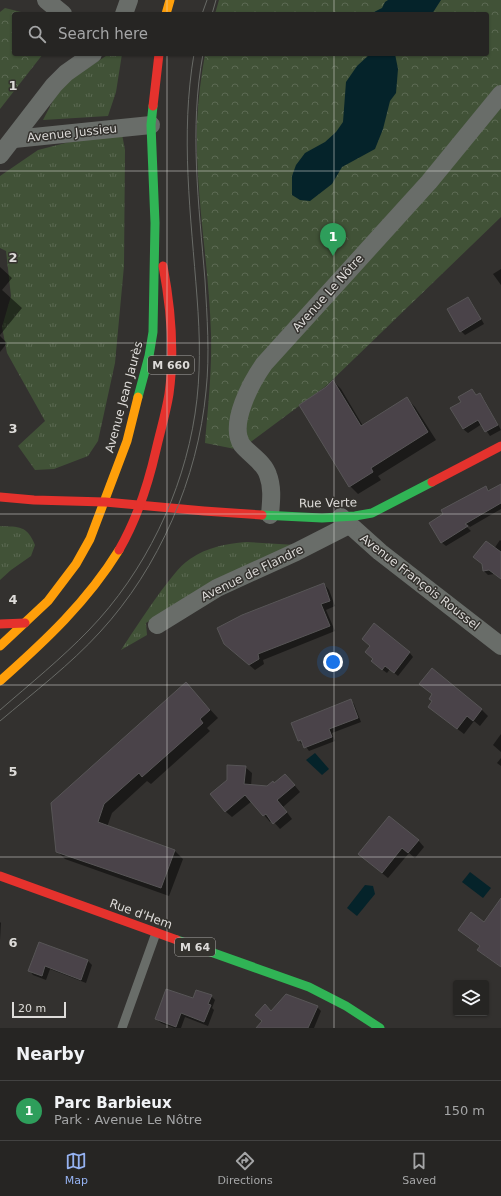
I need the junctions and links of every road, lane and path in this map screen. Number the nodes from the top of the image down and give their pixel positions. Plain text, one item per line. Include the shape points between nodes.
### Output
1 (46, 0) edge
2 (129, 0) edge
3 (170, 0) edge
4 (61, 12) edge
5 (125, 12) edge
6 (167, 12) edge
7 (90, 56) edge
8 (159, 56) edge
9 (501, 94) edge
10 (152, 125) junction
11 (14, 138) junction
12 (0, 155) edge
13 (155, 223) junction
14 (501, 446) edge
15 (0, 497) edge
16 (105, 502) junction
17 (140, 505) junction
18 (270, 515) junction
19 (344, 521) junction
20 (0, 624) edge
21 (157, 625) dead end
22 (27, 626) junction
23 (0, 646) edge
24 (501, 646) edge
25 (0, 681) edge
26 (0, 876) edge
27 (156, 933) junction
28 (122, 1028) edge
29 (380, 1028) edge

1 - 4 street
2 - 5 street
3 - 6 main road
7 - 11 street via 54,85
8 - 10 main road, Avenue Jean Jaurès / M 660
9 - 18 street, Avenue Le Nôtre via 429,182 264,364 250,386 240,416 238,432 242,445 268,474 271,488
10 - 11 street, Avenue Jussieu
10 - 13 main road, Avenue Jean Jaurès / M 660
11 - 12 street, Avenue Jussieu
13 - 16 main road, Avenue Jean Jaurès / M 660 via 153,318 149,356 127,441
13 - 17 main road, Avenue Jean Jaurès / M 660 via 170,299 171,375 154,460
14 - 19 main road, Rue Verte via 372,513
15 - 16 main road, Rue Verte
16 - 17 main road, Rue Verte
16 - 22 main road, M 660 via 90,539 76,564
17 - 18 main road, Rue Verte
17 - 25 main road, M 660 via 132,526 101,577 77,607
18 - 19 main road, Rue Verte
19 - 21 street, Avenue de Flandre via 296,552 217,588
19 - 24 street, Avenue François Roussel
20 - 22 main road
22 - 23 main road, M 660
26 - 27 main road, Rue d'Hem / M 64
27 - 28 lane
27 - 29 main road, Rue d'Hem / M 64 via 325,994

